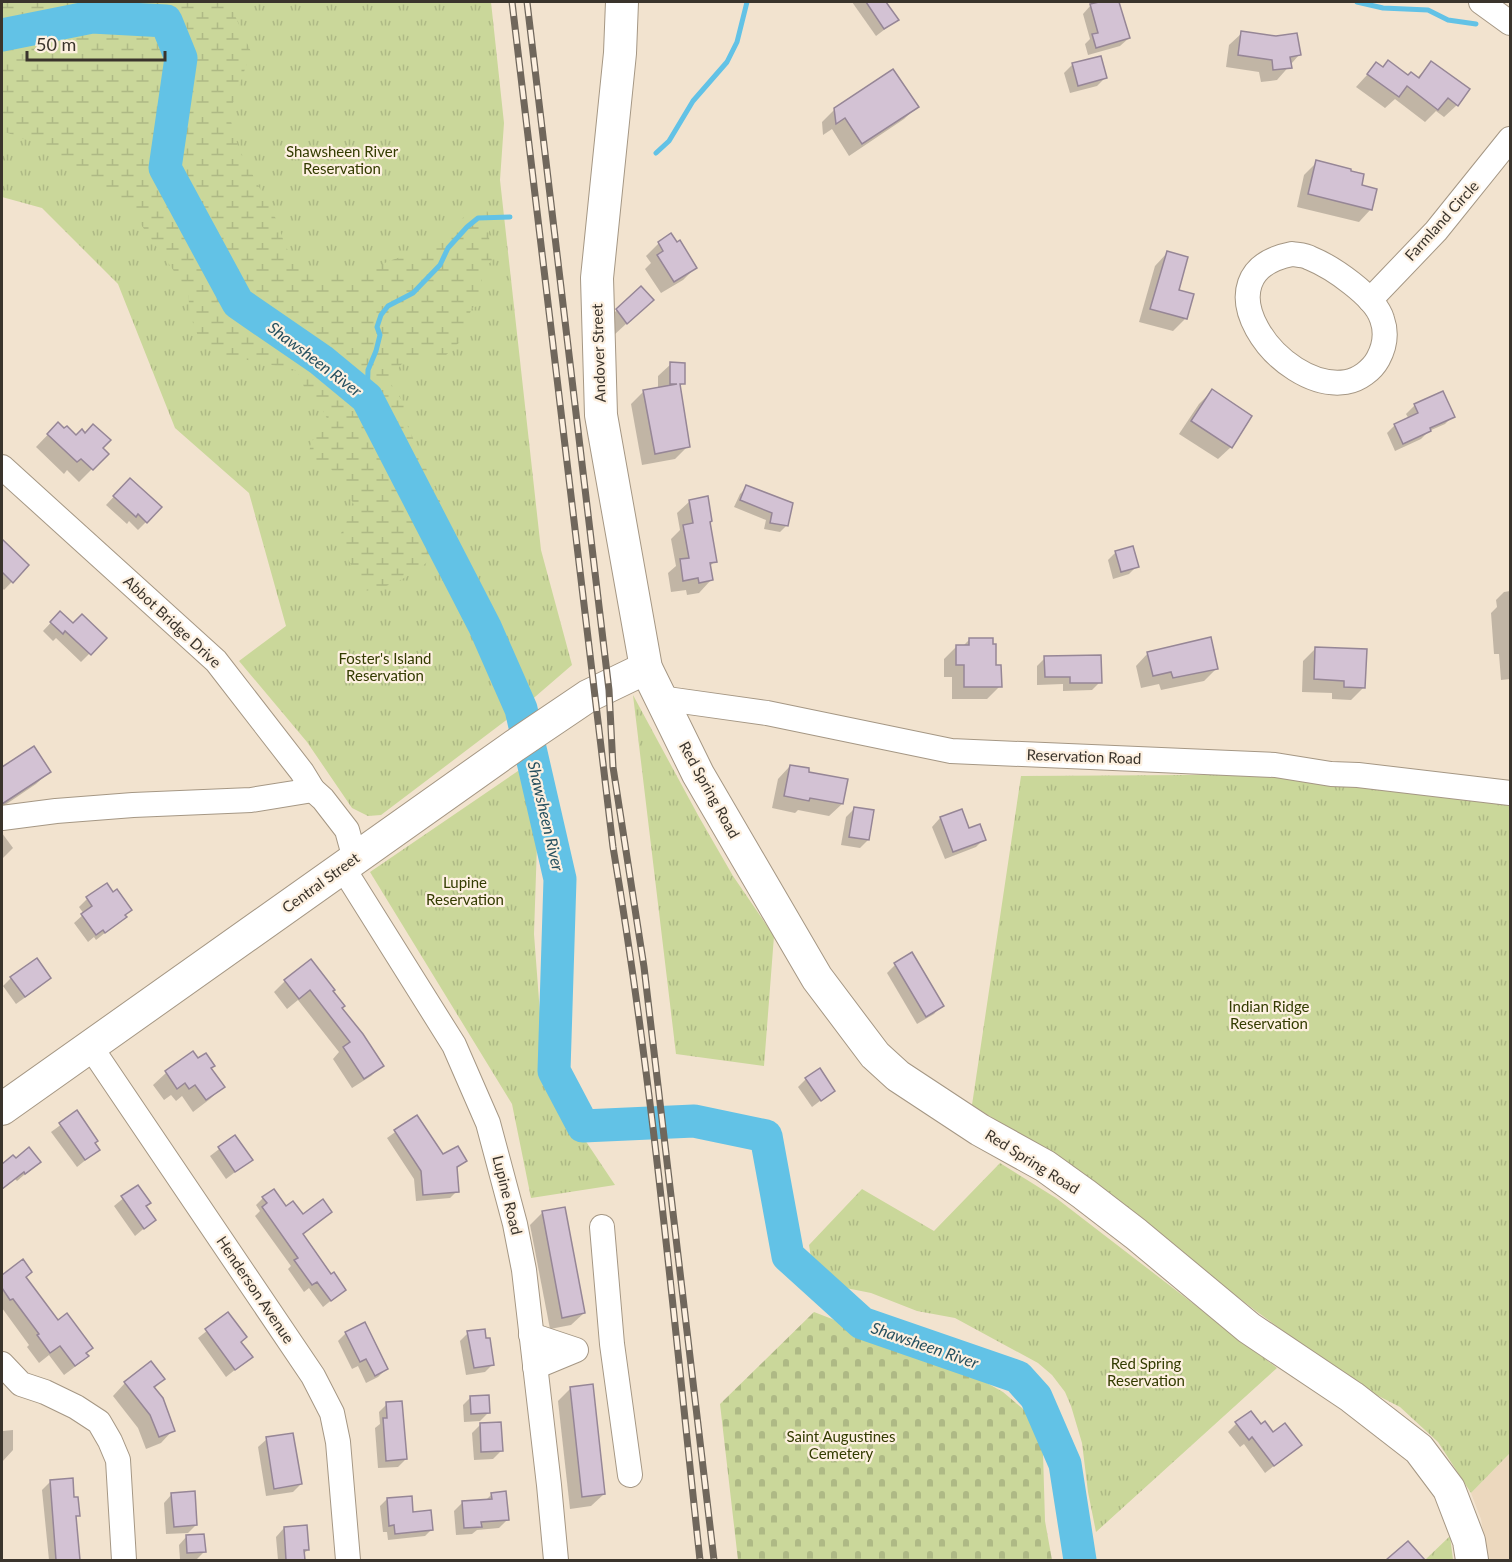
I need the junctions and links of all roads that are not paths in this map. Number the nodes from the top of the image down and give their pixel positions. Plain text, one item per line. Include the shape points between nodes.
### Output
1 (622, 2) edge
2 (1481, 2) edge
3 (1510, 23) edge
4 (1510, 140) edge
5 (1370, 300) junction
6 (2, 467) edge
7 (646, 668) junction
8 (660, 698) junction
9 (313, 790) junction
10 (1510, 793) edge
11 (2, 818) edge
12 (349, 863) junction
13 (90, 1046) junction
14 (2, 1109) edge
15 (602, 1227) dead end
16 (531, 1335) junction
17 (612, 1344) junction
18 (576, 1350) junction
19 (2, 1364) edge
20 (535, 1367) junction
21 (630, 1475) dead end
22 (124, 1560) edge
23 (348, 1560) edge
24 (553, 1560) edge
25 (1472, 1560) edge

1 - 7 main road, Andover Street via 597,278 601,416
2 - 3 street
4 - 5 street, Farmland Circle via 1436,231
5 - 5 street via 1337,272 1308,256 1292,254 1277,257 1264,266 1253,278 1248,292 1252,323 1273,350 1305,374 1335,383 1350,382 1364,375 1383,350 1382,316
6 - 9 street, Abbot Bridge Drive via 216,661
7 - 8 main road, Andover Street
7 - 12 main road, Central Street via 588,696
8 - 10 street, Reservation Road via 767,712 951,752 1275,765
8 - 25 main road, Red Spring Road via 698,774 817,978 875,1055 907,1082 1084,1194 1249,1328 1352,1397 1419,1449 1449,1489 1469,1541
9 - 11 street via 251,800 88,808
9 - 12 street, Abbot Bridge Drive via 347,830
12 - 13 main road, Central Street
12 - 16 street, Lupine Road via 454,1045 488,1123 515,1224
13 - 14 main road, Central Street
13 - 23 street, Henderson Avenue via 313,1376 332,1413
15 - 17 street
16 - 18 street
16 - 20 street, Lupine Road
17 - 18 street
17 - 21 street
18 - 20 street
19 - 22 street via 21,1384 76,1407 99,1422 118,1460
20 - 24 street, Lupine Road

